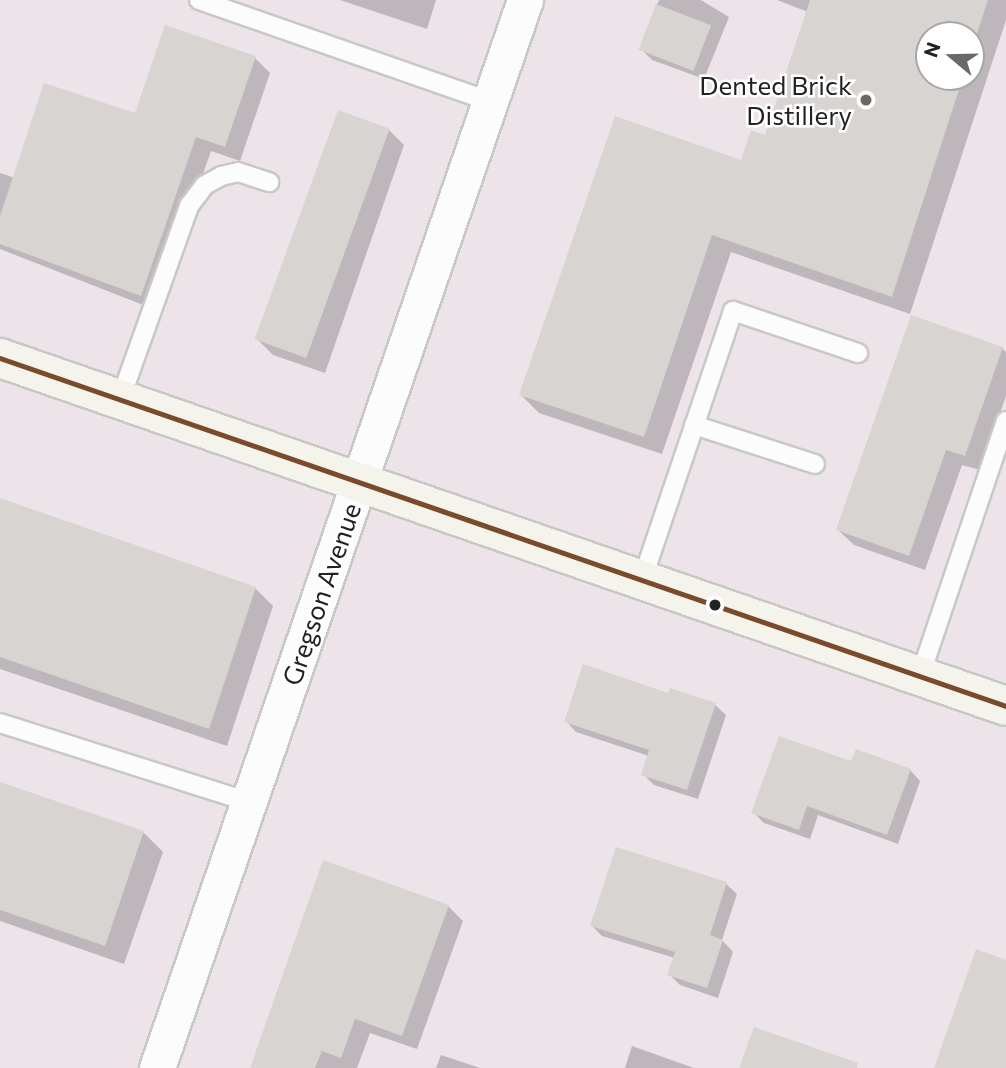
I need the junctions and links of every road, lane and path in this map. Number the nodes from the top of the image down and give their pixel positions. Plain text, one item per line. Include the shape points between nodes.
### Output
1 (199, 0) edge
2 (525, 0) edge
3 (489, 101) junction
4 (270, 182) dead end
5 (858, 353) dead end
6 (2, 365) edge
7 (120, 400) junction
8 (1006, 421) edge
9 (694, 425) junction
10 (815, 464) dead end
11 (360, 482) junction
12 (642, 580) junction
13 (920, 676) junction
14 (1006, 706) edge
15 (0, 723) edge
16 (249, 802) junction
17 (157, 1068) edge

1 - 3 lane
2 - 3 street, Gregson Avenue
3 - 11 street, Gregson Avenue via 390,382
4 - 7 lane via 238,172 221,176 205,185 189,206
5 - 9 lane via 733,311
6 - 7 main road
7 - 11 main road
8 - 13 lane
9 - 10 lane
9 - 12 lane
11 - 12 main road
11 - 16 street, Gregson Avenue
12 - 13 main road
13 - 14 main road
15 - 16 lane
16 - 17 street, Gregson Avenue

